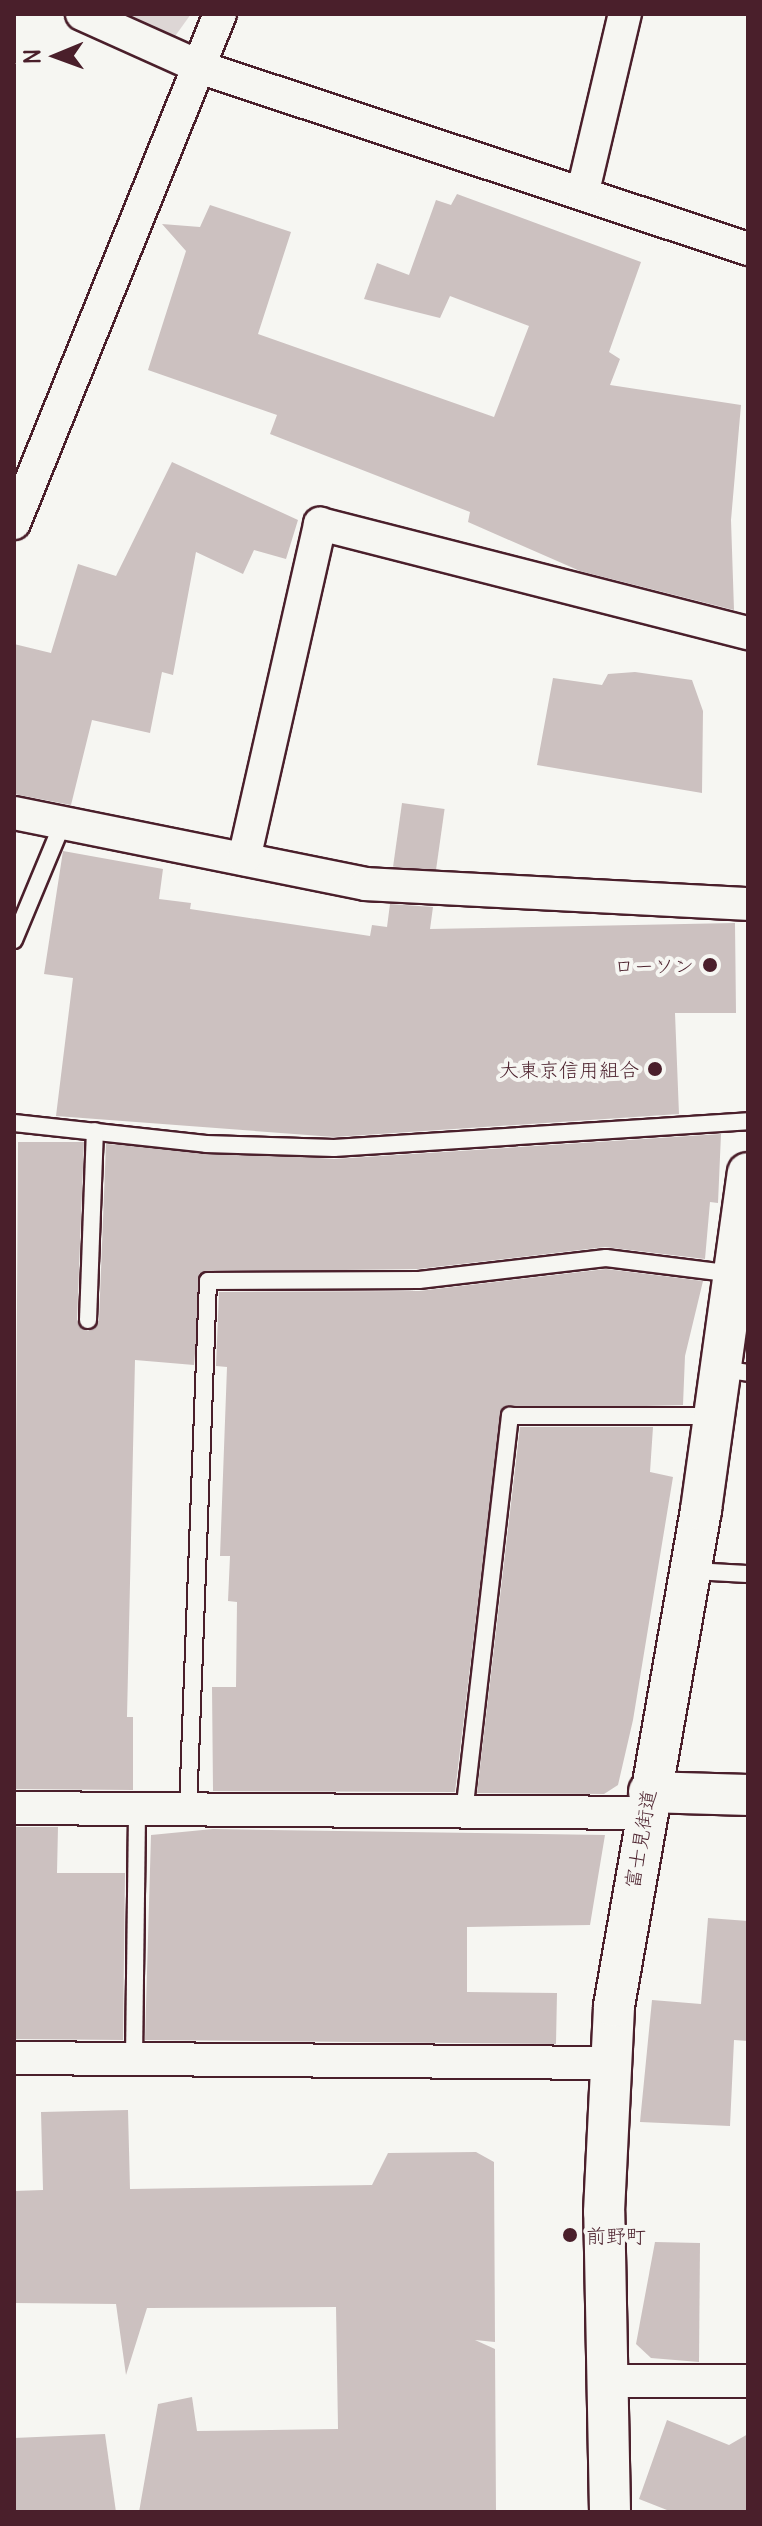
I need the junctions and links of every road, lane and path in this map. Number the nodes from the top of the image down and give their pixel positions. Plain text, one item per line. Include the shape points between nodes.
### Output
1 (82, 14) edge
2 (220, 14) edge
3 (625, 14) edge
4 (202, 68) junction
5 (583, 191) junction
6 (748, 249) edge
7 (14, 523) edge
8 (748, 633) edge
9 (14, 813) edge
10 (63, 822) junction
11 (244, 859) junction
12 (748, 904) edge
13 (14, 940) edge
14 (748, 1121) edge
15 (14, 1123) edge
16 (95, 1131) junction
17 (748, 1173) edge
18 (734, 1274) junction
19 (88, 1320) dead end
20 (734, 1371) edge
21 (714, 1416) junction
22 (690, 1571) junction
23 (748, 1574) edge
24 (748, 1795) edge
25 (647, 1803) junction
26 (14, 1808) edge
27 (137, 1809) junction
28 (188, 1809) junction
29 (464, 1813) junction
30 (14, 2058) edge
31 (134, 2059) junction
32 (611, 2063) junction
33 (607, 2381) junction
34 (748, 2381) edge
35 (610, 2512) edge

1 - 4 street
2 - 4 street
3 - 5 street
4 - 5 street
4 - 7 street
5 - 6 street
8 - 11 street via 320,524
9 - 10 street
10 - 11 street
10 - 13 lane
11 - 12 street via 366,884
14 - 16 lane via 334,1148
15 - 16 lane
16 - 19 lane
17 - 18 street, 富士見街道
18 - 20 street, 富士見街道
18 - 28 lane via 606,1258 419,1280 208,1281
20 - 21 street, 富士見街道
21 - 22 street, 富士見街道
21 - 29 lane via 510,1416
22 - 23 lane
22 - 25 street, 富士見街道
24 - 25 street
25 - 29 street
25 - 32 street, 富士見街道
26 - 27 street
27 - 28 street
27 - 31 lane
28 - 29 street
30 - 31 street
31 - 32 street
32 - 33 street, 富士見街道
33 - 34 street
33 - 35 street, 富士見街道

